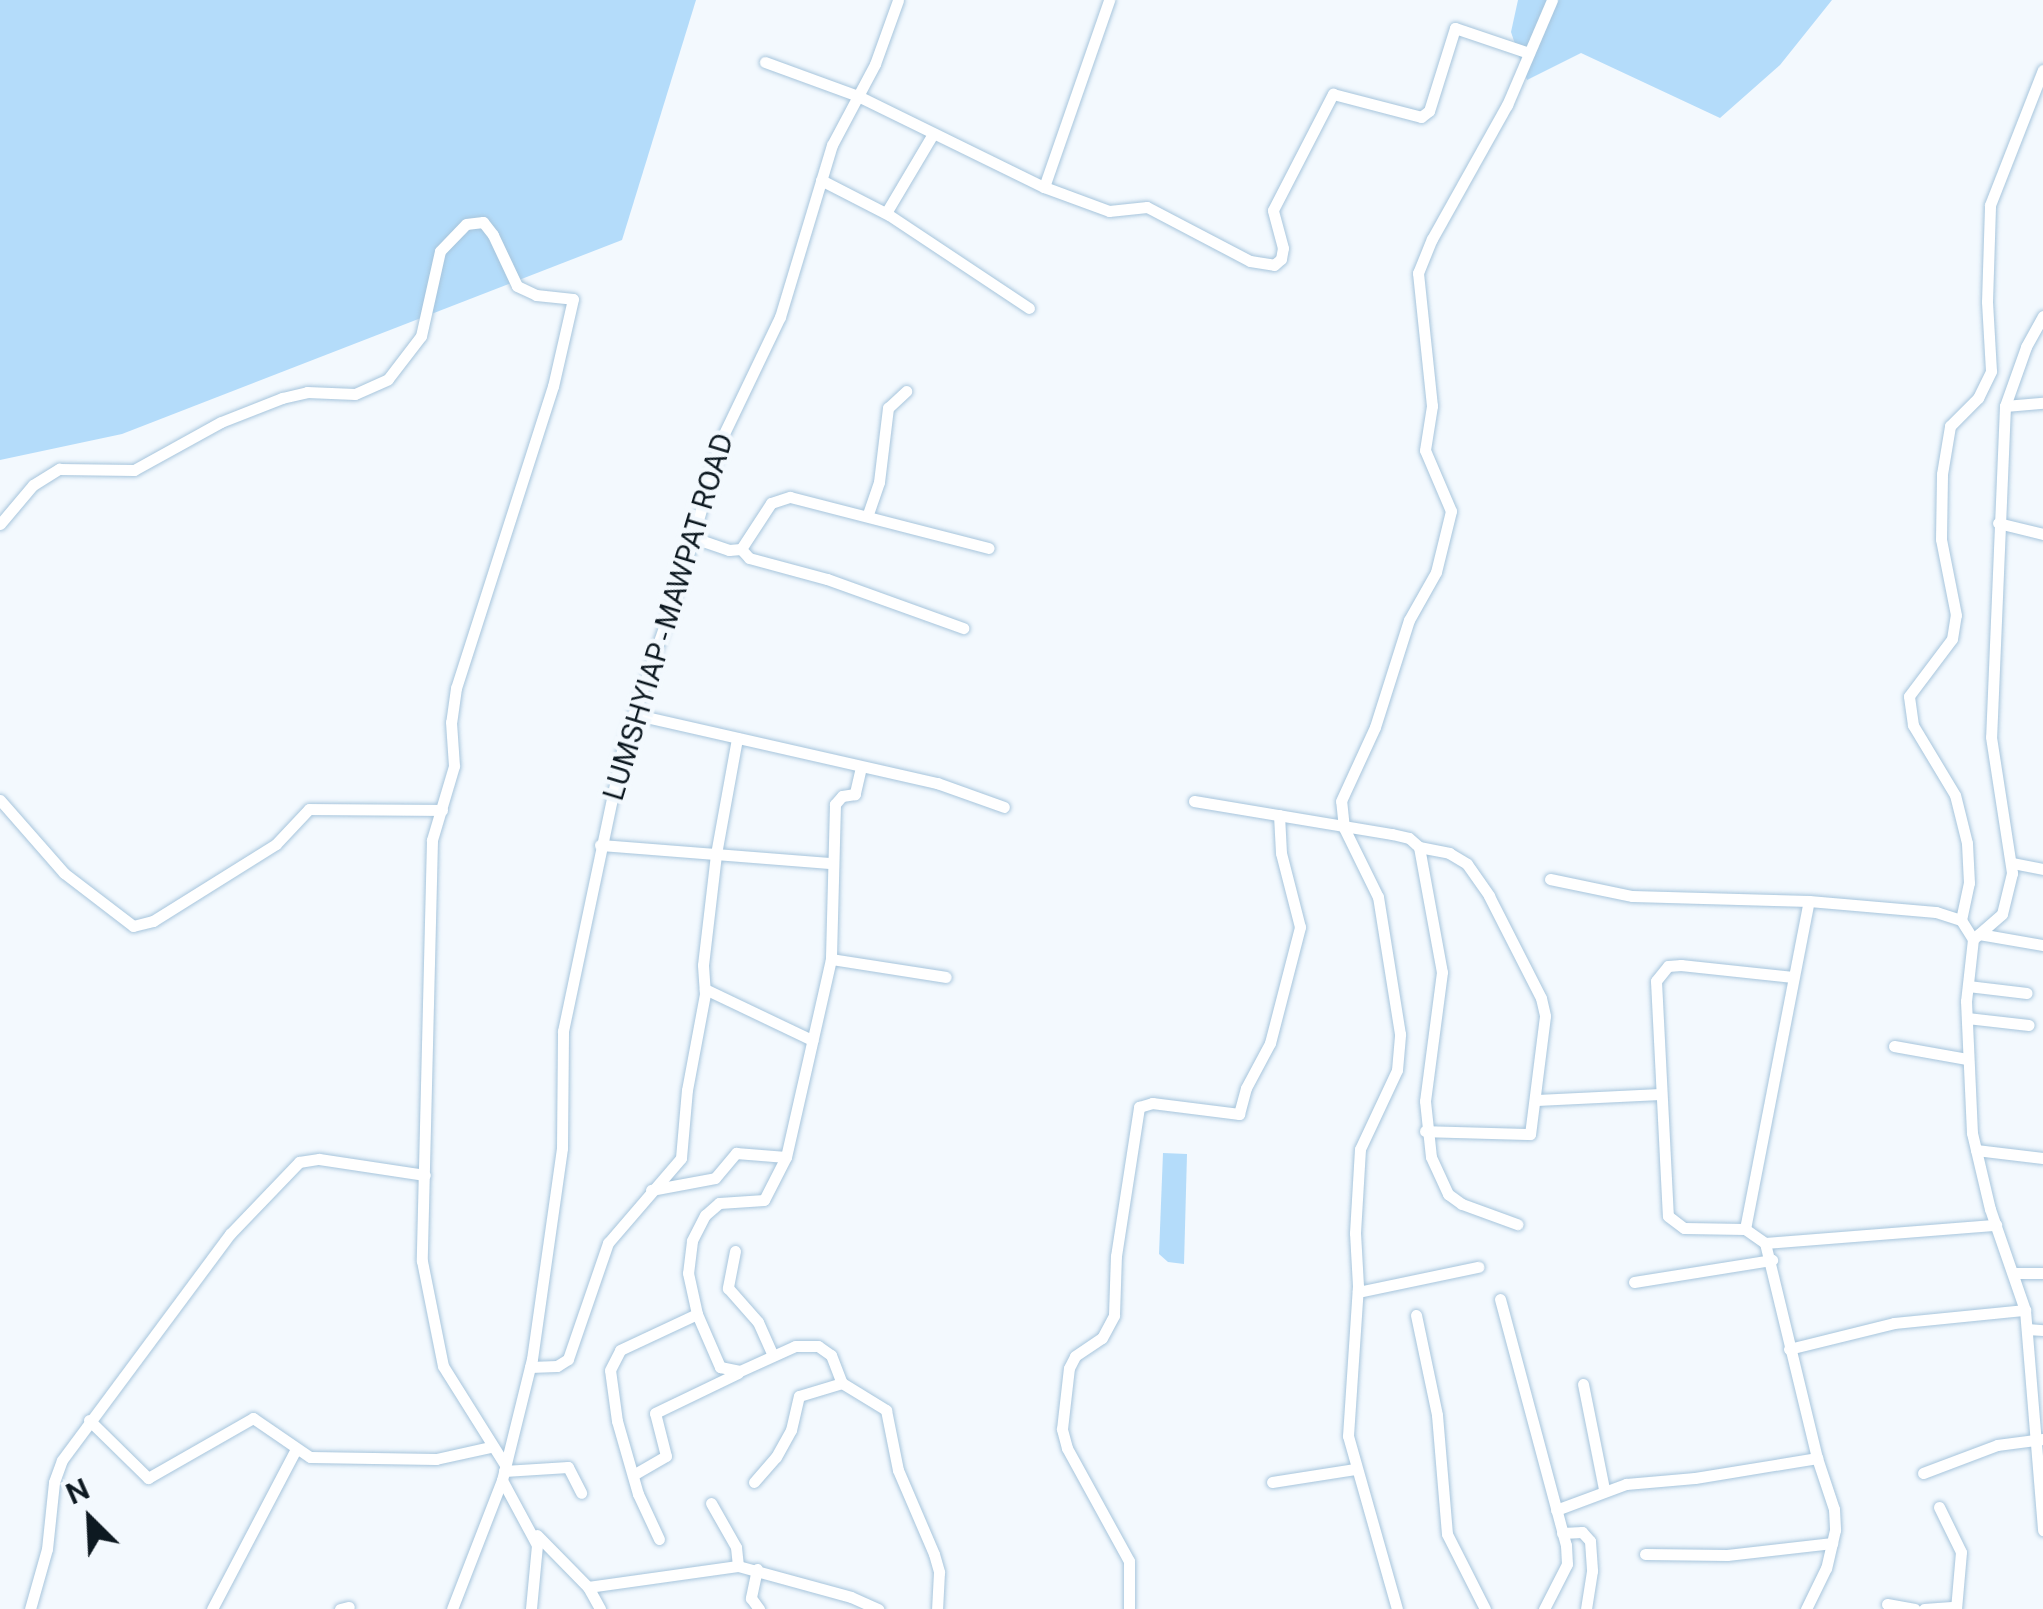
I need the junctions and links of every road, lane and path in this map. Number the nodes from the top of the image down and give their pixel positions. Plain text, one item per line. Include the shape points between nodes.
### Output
1 (898, 0) edge
2 (1109, 0) edge
3 (1552, 0) edge
4 (1529, 53) junction
5 (765, 62) dead end
6 (2043, 70) edge
7 (858, 96) junction
8 (933, 134) junction
9 (821, 180) junction
10 (1044, 188) junction
11 (886, 214) junction
12 (1029, 308) dead end
13 (2043, 316) edge
14 (906, 391) dead end
15 (2043, 403) edge
16 (2004, 406) junction
17 (868, 514) junction
18 (1998, 523) junction
19 (0, 524) edge
20 (2043, 534) edge
21 (694, 538) junction
22 (989, 548) dead end
23 (741, 549) junction
24 (962, 628) dead end
25 (632, 714) junction
26 (737, 738) junction
27 (861, 767) junction
28 (0, 800) edge
29 (1194, 801) dead end
30 (1004, 806) dead end
31 (442, 810) junction
32 (1280, 815) junction
33 (1344, 828) junction
34 (600, 845) junction
35 (1419, 847) junction
36 (716, 854) junction
37 (830, 863) junction
38 (2012, 864) junction
39 (2043, 868) edge
40 (1550, 880) dead end
41 (1809, 901) junction
42 (1960, 920) junction
43 (1976, 936) junction
44 (2043, 946) edge
45 (831, 959) junction
46 (946, 977) dead end
47 (1792, 977) junction
48 (1968, 986) junction
49 (705, 990) junction
50 (2027, 993) dead end
51 (1967, 1018) junction
52 (2029, 1025) dead end
53 (812, 1040) junction
54 (1894, 1046) dead end
55 (1967, 1059) junction
56 (1660, 1094) junction
57 (1537, 1100) junction
58 (1425, 1131) junction
59 (1976, 1150) junction
60 (786, 1157) junction
61 (2043, 1158) edge
62 (424, 1174) junction
63 (651, 1190) junction
64 (1517, 1224) dead end
65 (1996, 1225) junction
66 (1745, 1229) junction
67 (1765, 1243) junction
68 (735, 1250) dead end
69 (1772, 1260) junction
70 (1478, 1267) dead end
71 (2014, 1273) junction
72 (2043, 1273) edge
73 (1634, 1282) dead end
74 (1358, 1292) junction
75 (1500, 1299) dead end
76 (2025, 1310) junction
77 (696, 1314) junction
78 (1416, 1315) dead end
79 (2027, 1330) junction
80 (2043, 1330) edge
81 (1789, 1349) junction
82 (773, 1355) junction
83 (530, 1367) junction
84 (740, 1371) junction
85 (842, 1383) junction
86 (1583, 1384) dead end
87 (89, 1420) junction
88 (2038, 1438) edge
89 (490, 1447) junction
90 (295, 1452) junction
91 (1817, 1458) junction
92 (1355, 1468) junction
93 (503, 1472) junction
94 (1923, 1474) dead end
95 (633, 1475) junction
96 (754, 1482) dead end
97 (1272, 1482) dead end
98 (1604, 1488) junction
99 (581, 1492) dead end
100 (712, 1503) dead end
101 (1939, 1507) dead end
102 (1556, 1510) junction
103 (2043, 1530) edge
104 (534, 1532) junction
105 (1562, 1532) junction
106 (659, 1539) dead end
107 (1832, 1543) junction
108 (1645, 1554) dead end
109 (738, 1566) junction
110 (757, 1568) junction
111 (588, 1587) junction
112 (848, 1603) edge
113 (1887, 1604) dead end
114 (1955, 1608) edge
115 (30, 1609) edge
116 (212, 1609) edge
117 (452, 1609) edge
118 (532, 1609) edge
119 (600, 1609) edge
120 (759, 1609) edge
121 (878, 1609) edge
122 (937, 1609) edge
123 (1129, 1609) edge
124 (1397, 1609) edge
125 (1485, 1609) edge
126 (1544, 1609) edge
127 (1586, 1609) edge
128 (1806, 1609) edge
129 (1915, 1609) edge
130 (1924, 1609) edge

1 - 7 street, LUMSHYIAP - MAWPAT ROAD
2 - 10 street
3 - 4 street
4 - 10 street via 1456,28 1429,111 1421,116 1333,94 1273,210 1282,248 1274,265 1250,261 1147,207 1108,212
4 - 33 street via 1418,274 1432,406 1425,450 1451,511 1436,572 1409,620 1375,727 1346,786
5 - 7 street
6 - 42 street via 1990,205 1991,370 1978,398 1950,426 1942,474 1939,515 1956,615 1952,639 1910,696 1913,725 1955,795 1967,843 1969,883
7 - 8 street
7 - 9 street, LUMSHYIAP - MAWPAT ROAD
8 - 10 street
8 - 11 street
9 - 11 street
9 - 21 street, LUMSHYIAP - MAWPAT ROAD via 780,317 721,440
11 - 12 street
13 - 16 street
14 - 17 street via 888,408 880,482
15 - 16 street
16 - 18 street
17 - 22 street
17 - 23 street via 782,498 763,511
18 - 20 street
18 - 38 street via 1992,760
19 - 31 street via 33,485 59,469 134,470 265,404 307,392 355,394 388,379 421,336 440,251 466,224 483,222 517,286 569,297 574,306 456,688 454,766
21 - 23 street
21 - 25 street, LUMSHYIAP - MAWPAT ROAD
23 - 24 street via 750,558
25 - 26 street
25 - 34 street, LUMSHYIAP - MAWPAT ROAD
26 - 27 street
26 - 36 street
27 - 30 street
27 - 37 street via 854,794 835,804
28 - 31 street via 64,873 133,926 153,921 276,844 309,809
29 - 32 street
31 - 62 street via 432,840
32 - 33 street
32 - 123 street via 1281,853 1300,927 1270,1044 1239,1114 1138,1107 1114,1315 1102,1338 1069,1368 1062,1428 1129,1561
33 - 35 street via 1409,838
33 - 74 street via 1378,897 1400,1034 1397,1070 1360,1149
34 - 36 street
34 - 83 street, LUMSHYIAP - MAWPAT ROAD via 562,1031 562,1148
35 - 57 street via 1467,864 1541,998
35 - 58 street via 1442,972
36 - 37 street
36 - 49 street
37 - 45 street
38 - 39 street
38 - 43 street via 2005,908
40 - 41 street via 1632,896
41 - 42 street
41 - 47 street
42 - 43 street
43 - 44 street
43 - 48 street
45 - 46 street
45 - 53 street
47 - 56 street via 1681,965 1660,972
47 - 66 street
48 - 50 street
48 - 51 street
49 - 53 street
49 - 63 street via 680,1158
51 - 52 street
51 - 55 street
53 - 60 street
54 - 55 street
55 - 59 street
56 - 57 street
56 - 66 street via 1668,1216 1684,1228
57 - 58 street via 1534,1130 1522,1136
58 - 64 street via 1448,1194
59 - 61 street
59 - 65 street
60 - 63 street via 736,1153 715,1178
60 - 77 street via 764,1200 719,1203 705,1215 688,1256
62 - 87 street via 299,1162 230,1234
62 - 89 street via 422,1261 436,1344
63 - 83 street via 608,1243 568,1359
65 - 67 street
65 - 71 street
66 - 67 street
67 - 69 street
68 - 82 street via 728,1288 758,1322
69 - 73 street
69 - 81 street
70 - 74 street
71 - 72 street
71 - 76 street
74 - 92 street via 1348,1436
75 - 102 street
76 - 79 street
76 - 81 street via 1894,1323
77 - 84 street via 712,1357 730,1372
77 - 95 street via 630,1344 613,1359 611,1392
78 - 125 street via 1436,1415 1447,1534
79 - 80 street
79 - 88 street
81 - 91 street
82 - 84 street
82 - 85 street via 808,1344 826,1349
83 - 93 street, LUMSHYIAP - MAWPAT ROAD
84 - 95 street via 656,1412 666,1456
85 - 96 street via 799,1396 792,1430
85 - 122 street via 886,1410 898,1470 939,1572
86 - 98 street
87 - 90 street via 148,1478 253,1418
87 - 115 street via 57,1470 47,1549
88 - 94 street
88 - 103 street
89 - 90 street via 436,1459 330,1459
89 - 93 street
90 - 116 street
91 - 98 street
91 - 107 street via 1834,1509
92 - 97 street
92 - 124 street
93 - 99 street via 568,1467
93 - 104 street
93 - 117 street, LUMSHYIAP - MAWPAT ROAD
95 - 106 street
98 - 102 street
100 - 109 street via 739,1552
101 - 114 street via 1961,1552
102 - 105 street
104 - 111 street
104 - 118 street
105 - 126 street via 1567,1564
105 - 127 street via 1582,1532 1590,1541
107 - 108 street via 1727,1555
107 - 128 street
109 - 110 street
109 - 111 street
110 - 112 street
110 - 120 street via 750,1598
111 - 119 street
112 - 121 street
113 - 129 street
114 - 130 street

